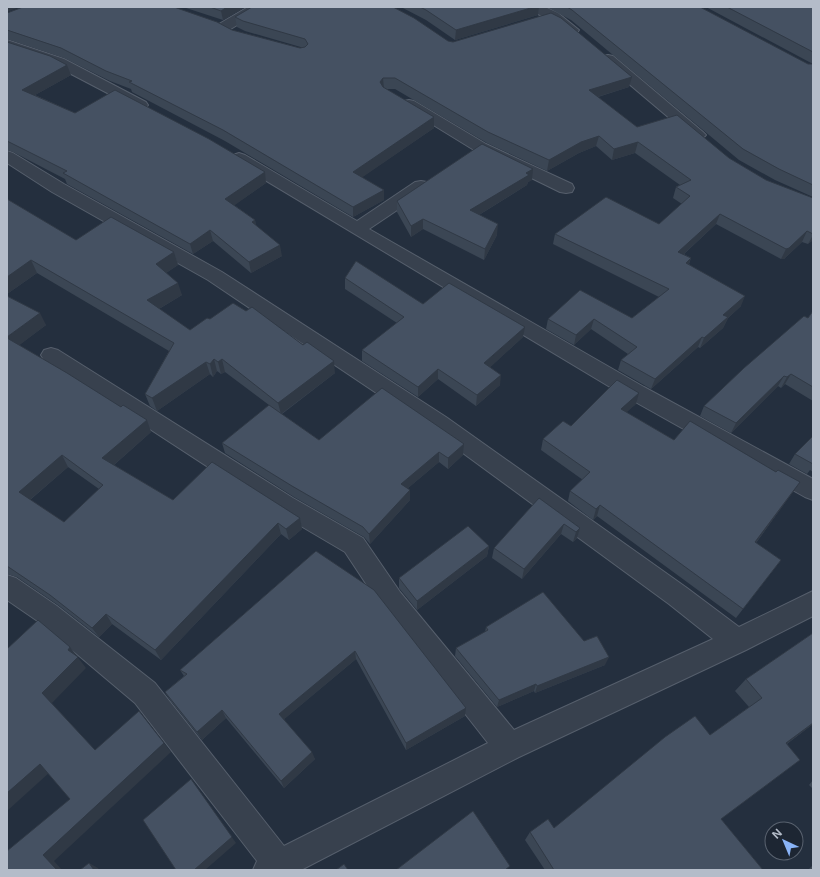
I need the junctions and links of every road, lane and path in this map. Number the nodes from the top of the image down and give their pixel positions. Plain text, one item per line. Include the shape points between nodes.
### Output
1 (257, 7) edge
2 (536, 14) edge
3 (209, 22) edge
4 (224, 27) junction
5 (239, 35) edge
6 (583, 38) edge
7 (7, 44) edge
8 (594, 48) edge
9 (395, 97) edge
10 (156, 112) edge
11 (708, 144) edge
12 (224, 149) edge
13 (7, 156) edge
14 (434, 177) edge
15 (566, 188) dead end
16 (357, 229) junction
17 (51, 355) dead end
18 (813, 490) edge
19 (7, 586) edge
20 (813, 603) edge
21 (737, 642) junction
22 (510, 747) junction
23 (275, 868) edge

1 - 4 street
2 - 6 street via 553,16
3 - 4 street
4 - 5 street
7 - 10 street via 59,62
8 - 11 street
9 - 15 street via 473,151
12 - 16 street
13 - 21 street via 58,188 215,276 432,418
14 - 16 street
16 - 18 street via 637,393
17 - 22 street via 278,500 354,545 391,600
19 - 23 street via 48,614 144,693
20 - 21 street
21 - 22 street
22 - 23 street

